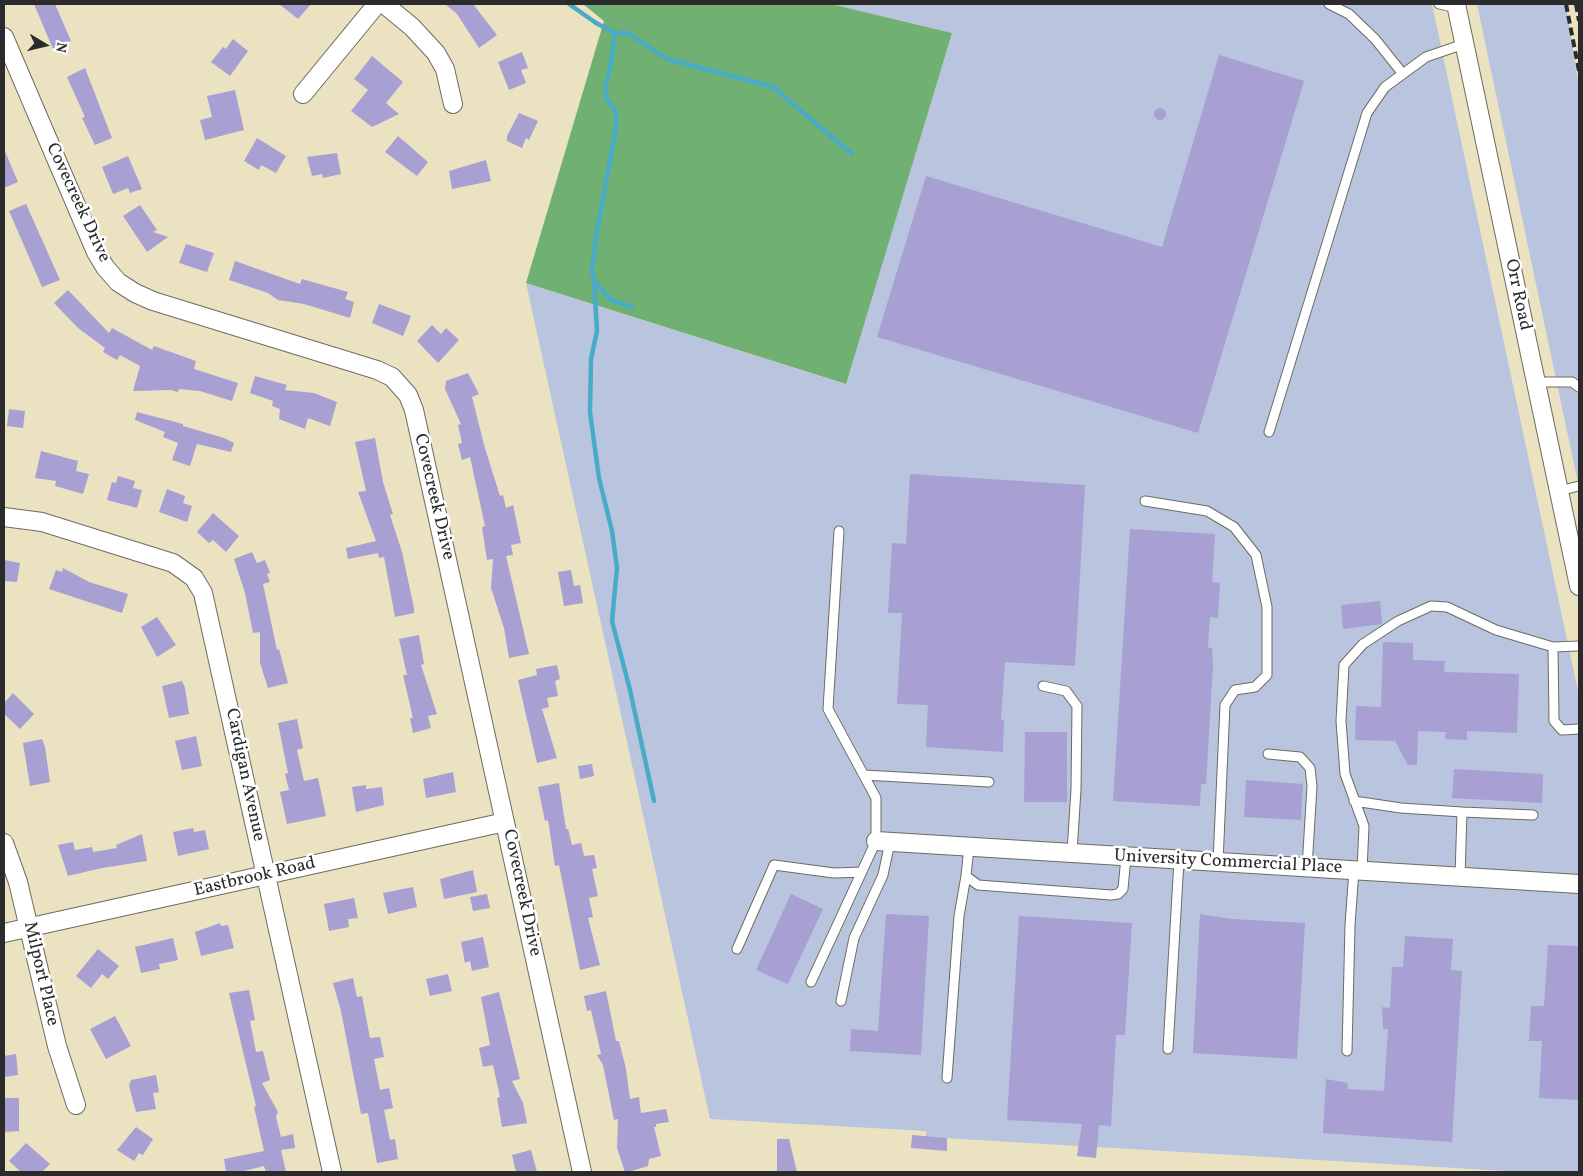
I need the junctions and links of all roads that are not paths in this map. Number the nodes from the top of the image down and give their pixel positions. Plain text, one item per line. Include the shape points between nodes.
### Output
1 (377, 4) edge
2 (384, 4) edge
3 (1329, 4) edge
4 (1440, 4) edge
5 (1456, 6) edge
6 (4, 37) edge
7 (1464, 44) junction
8 (8, 58) edge
9 (1403, 74) junction
10 (303, 94) dead end
11 (453, 104) dead end
12 (1536, 382) junction
13 (1579, 387) edge
14 (1269, 432) dead end
15 (1579, 486) edge
16 (1559, 491) junction
17 (1145, 501) dead end
18 (4, 517) edge
19 (839, 531) dead end
20 (1579, 586) edge
21 (1579, 646) edge
22 (1552, 647) junction
23 (1043, 686) dead end
24 (1579, 729) edge
25 (1268, 754) dead end
26 (864, 775) junction
27 (989, 782) dead end
28 (1354, 801) junction
29 (1462, 812) junction
30 (1532, 815) dead end
31 (505, 822) junction
32 (4, 842) edge
33 (883, 842) junction
34 (969, 847) junction
35 (1072, 853) junction
36 (1126, 856) junction
37 (1179, 860) junction
38 (1218, 862) junction
39 (1307, 868) junction
40 (1358, 870) junction
41 (862, 872) junction
42 (266, 875) junction
43 (966, 876) junction
44 (1460, 877) junction
45 (1579, 884) edge
46 (29, 927) junction
47 (4, 933) edge
48 (736, 949) dead end
49 (811, 982) dead end
50 (841, 1001) dead end
51 (1168, 1049) dead end
52 (1348, 1051) dead end
53 (947, 1078) dead end
54 (76, 1105) dead end
55 (332, 1172) edge
56 (582, 1172) edge

1 - 10 street
2 - 11 street via 436,53 445,69
3 - 9 lane via 1350,14
4 - 5 lane
5 - 7 street, Orr Road
6 - 8 street, Covecreek Drive
7 - 9 lane via 1426,58
7 - 12 street, Orr Road
8 - 31 street, Covecreek Drive via 96,252 118,282 153,301 377,370 398,382 408,395 414,410
9 - 14 lane via 1385,87 1367,113
12 - 13 lane via 1572,382
12 - 16 street, Orr Road
15 - 16 lane
16 - 20 street, Orr Road
17 - 38 lane via 1207,511 1234,527 1256,555 1267,607 1267,675 1255,687 1235,690 1226,704
18 - 42 street, Cardigan Avenue via 42,522 164,560 181,567 194,578 206,601
19 - 26 lane via 828,708
21 - 22 lane
22 - 24 lane via 1554,721 1562,730
22 - 28 lane via 1496,630 1446,608 1431,606 1398,621 1363,644 1344,665 1342,721 1345,774
23 - 35 lane via 1066,691 1077,706
25 - 39 lane via 1300,757 1310,768 1312,786
26 - 27 lane
26 - 33 lane via 876,798
28 - 29 lane
28 - 40 lane via 1364,826
29 - 30 lane
29 - 44 lane
31 - 42 street, Eastbrook Road
31 - 56 street, Covecreek Drive
32 - 46 street, Milport Place
33 - 34 street, University Commercial Place
33 - 41 lane
33 - 50 lane via 882,875 854,938
34 - 35 street, University Commercial Place
34 - 43 lane
35 - 36 street, University Commercial Place
36 - 37 street, University Commercial Place
36 - 43 lane via 1123,889 1118,894 978,885
37 - 38 street, University Commercial Place
37 - 51 lane
38 - 39 street, University Commercial Place
39 - 40 street, University Commercial Place
40 - 44 street, University Commercial Place
40 - 52 lane via 1350,925
41 - 48 lane via 834,874 774,865
41 - 49 lane
42 - 46 street, Eastbrook Road
42 - 55 street, Cardigan Avenue
43 - 53 lane via 959,916
44 - 45 street, University Commercial Place
46 - 47 street, Eastbrook Road
46 - 54 street, Milport Place via 57,1046

